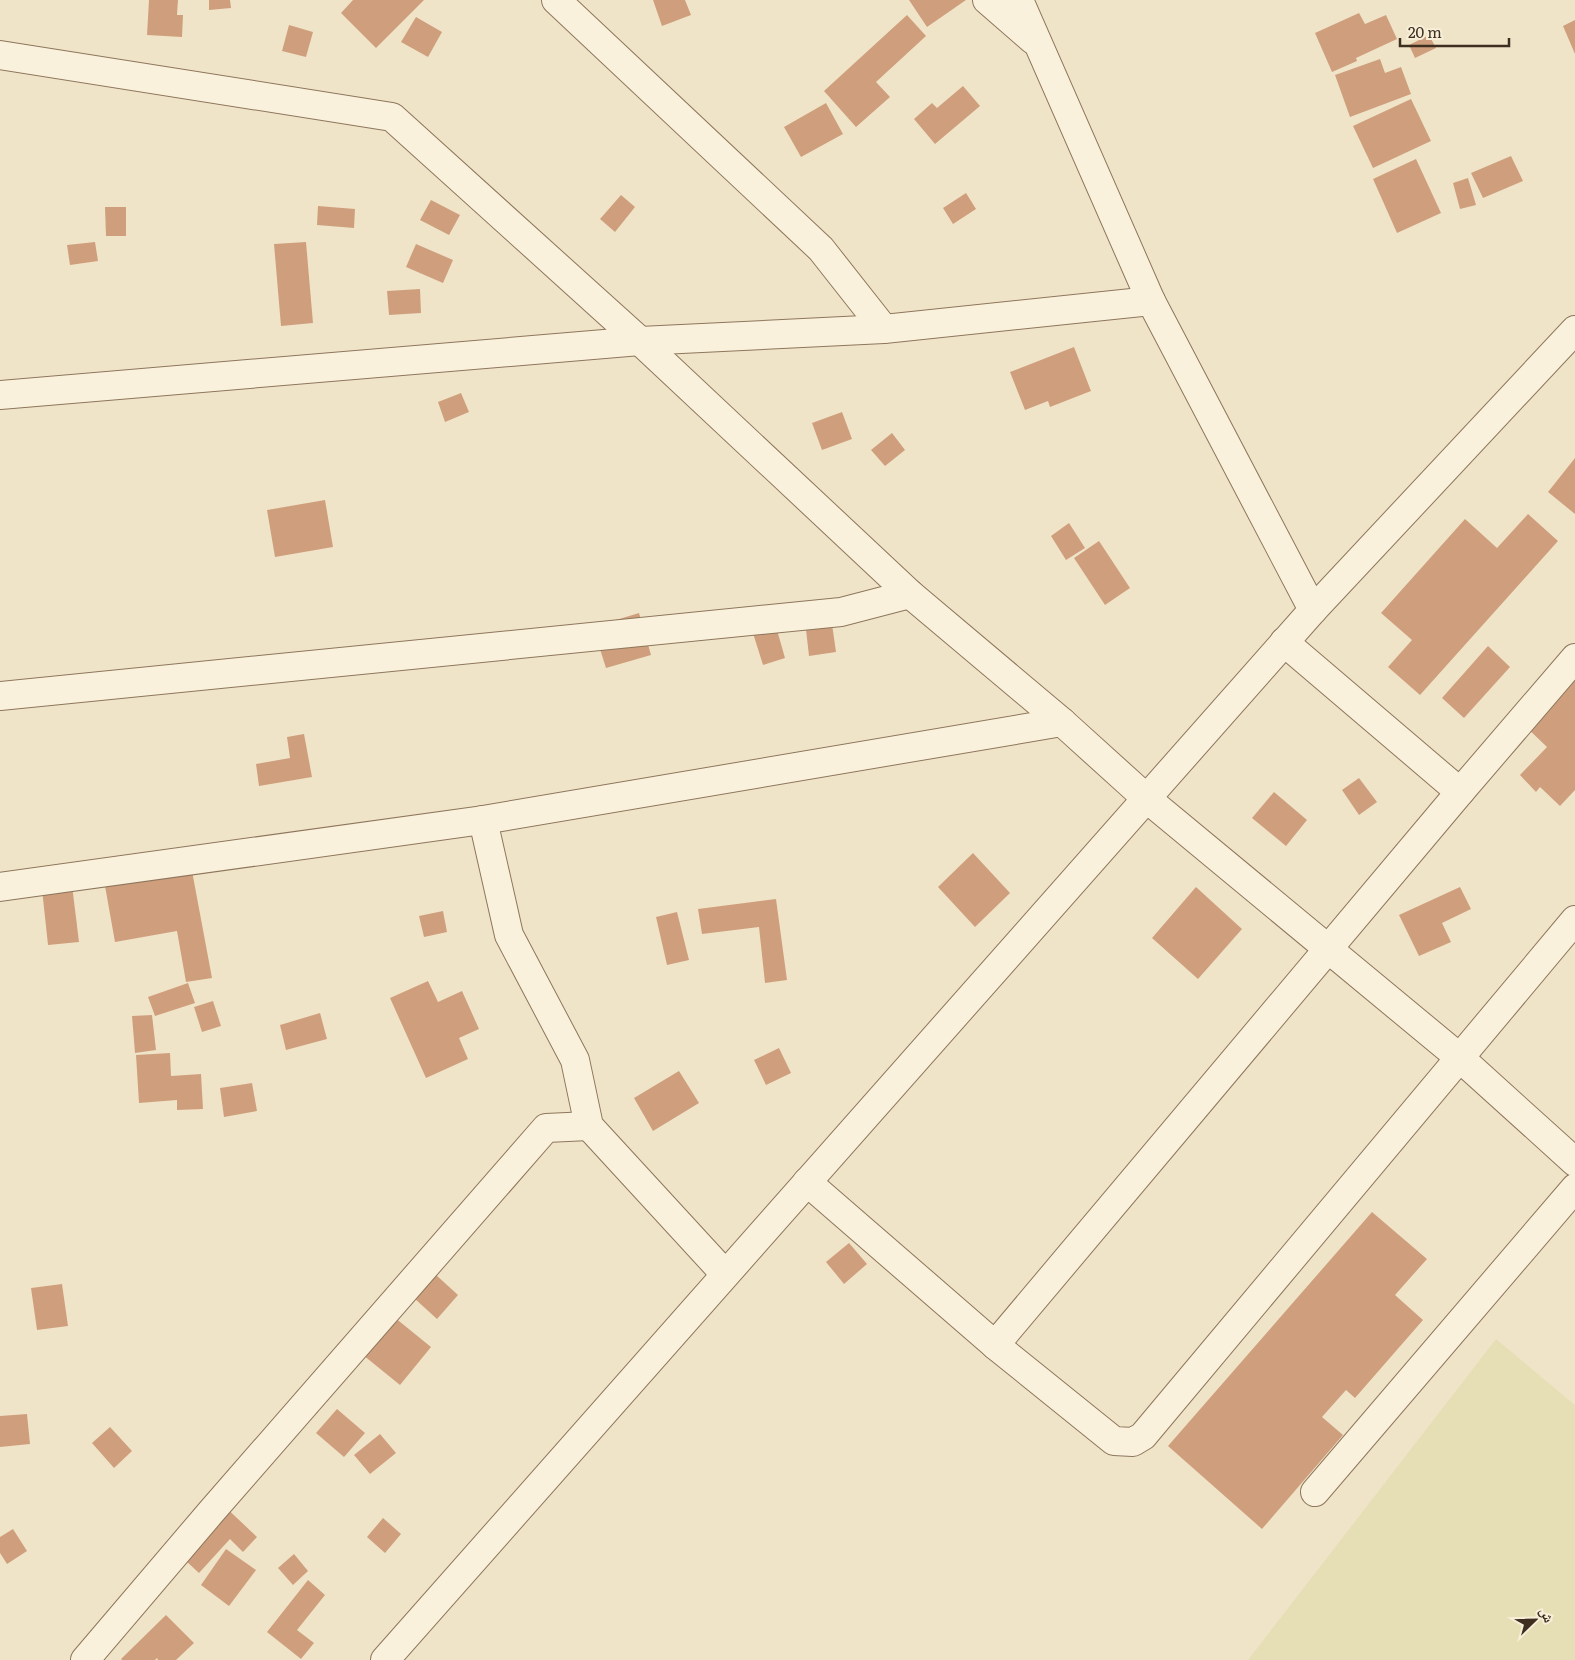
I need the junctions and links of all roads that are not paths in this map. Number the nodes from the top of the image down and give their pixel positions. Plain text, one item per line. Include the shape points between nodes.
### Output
1 (556, 0) edge
2 (987, 0) edge
3 (1019, 0) edge
4 (1039, 46) junction
5 (0, 55) edge
6 (1151, 300) junction
7 (884, 329) junction
8 (1572, 338) edge
9 (640, 341) junction
10 (0, 395) edge
11 (910, 594) junction
12 (1313, 610) junction
13 (1284, 642) junction
14 (1575, 658) edge
15 (0, 696) edge
16 (1062, 722) junction
17 (1460, 792) junction
18 (1146, 798) junction
19 (483, 820) junction
20 (0, 887) edge
21 (1575, 920) edge
22 (1328, 950) junction
23 (1460, 1058) junction
24 (589, 1126) junction
25 (1575, 1162) edge
26 (807, 1182) junction
27 (1575, 1188) edge
28 (726, 1274) junction
29 (995, 1345) junction
30 (1315, 1492) dead end
31 (85, 1660) edge
32 (385, 1660) edge

1 - 7 street via 821,249
2 - 4 street
3 - 4 street
4 - 6 street
5 - 9 street via 392,117
6 - 7 street
6 - 12 street
7 - 9 street
8 - 12 street
9 - 10 street
9 - 11 street
11 - 15 street via 841,612
11 - 16 street
12 - 13 street
13 - 17 street
13 - 18 street
14 - 17 street
16 - 18 street
16 - 19 street
17 - 22 street
18 - 22 street
18 - 26 street
19 - 20 street
19 - 24 street via 509,935 575,1060
21 - 23 street
22 - 23 street
22 - 29 street
23 - 25 street
23 - 29 street via 1143,1436 1133,1442 1114,1441
24 - 28 street
24 - 31 street via 546,1128
26 - 28 street
26 - 29 street
27 - 30 street
28 - 32 street

